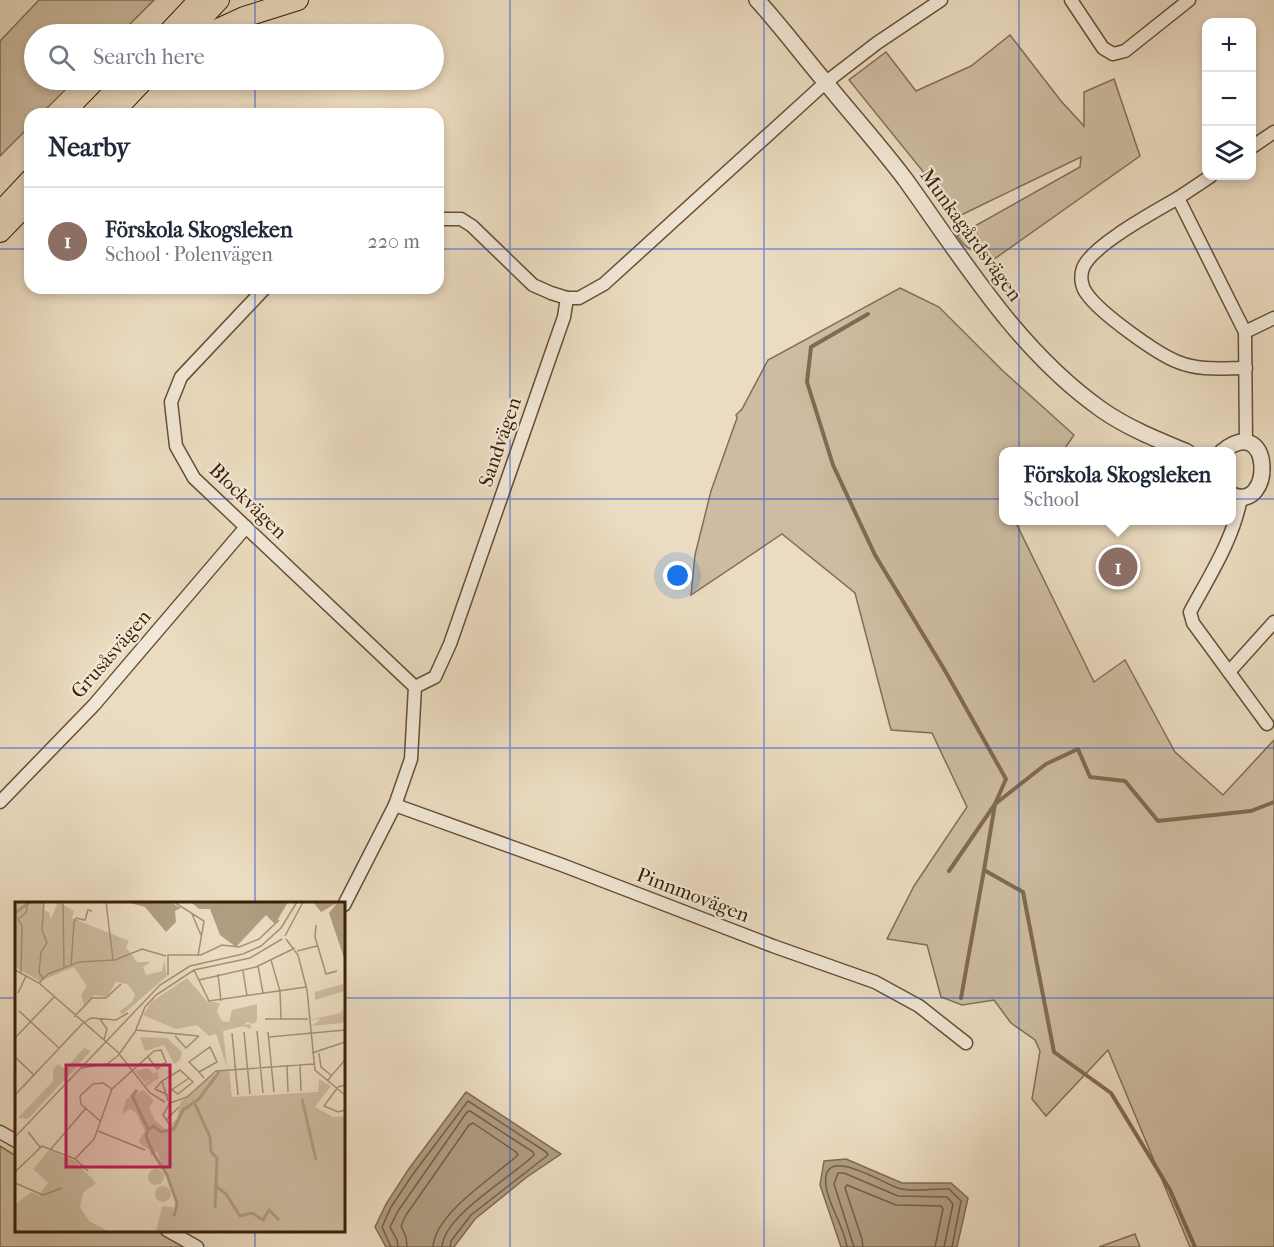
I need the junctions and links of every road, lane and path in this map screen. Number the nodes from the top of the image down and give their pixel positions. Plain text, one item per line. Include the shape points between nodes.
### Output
1 (200, 0) edge
2 (219, 0) edge
3 (298, 0) edge
4 (757, 0) edge
5 (941, 0) edge
6 (1071, 0) edge
7 (1189, 0) edge
8 (177, 24) edge
9 (196, 24) edge
10 (229, 24) edge
11 (825, 83) junction
12 (115, 90) edge
13 (135, 90) edge
14 (98, 108) edge
15 (118, 108) edge
16 (1274, 132) edge
17 (1256, 144) edge
18 (1205, 180) edge
19 (24, 186) edge
20 (1178, 198) junction
21 (24, 207) edge
22 (0, 212) edge
23 (444, 219) edge
24 (0, 232) edge
25 (259, 294) edge
26 (567, 298) junction
27 (1274, 318) edge
28 (1245, 332) junction
29 (1246, 368) junction
30 (1246, 443) junction
31 (1176, 447) edge
32 (1231, 447) edge
33 (1272, 468) edge
34 (1236, 496) edge
35 (1236, 521) edge
36 (1234, 525) edge
37 (246, 527) junction
38 (1274, 622) edge
39 (1229, 672) junction
40 (415, 687) junction
41 (1267, 724) dead end
42 (0, 802) edge
43 (395, 805) junction
44 (345, 903) edge
45 (966, 1043) dead end
46 (0, 1132) edge
47 (15, 1140) edge
48 (171, 1232) edge
49 (197, 1247) edge

1 - 8 main road
2 - 9 main road
3 - 10 main road
4 - 11 street, Munkagårdsvägen
5 - 11 street
6 - 7 street via 1103,48 1113,54 1125,51
11 - 26 street via 604,284 579,298
11 - 31 street, Munkagårdsvägen via 894,165 1031,349 1104,412
12 - 14 main road
13 - 15 main road
16 - 17 street
18 - 20 street
19 - 22 main road
20 - 28 street
20 - 29 street via 1098,250 1084,266 1081,278 1085,293 1156,352 1179,363 1199,368
21 - 24 main road
23 - 26 street via 461,219 472,226 533,285
25 - 37 street, Blockvägen via 181,377 171,402 176,446 195,478
26 - 40 street, Sandvägen via 564,317 450,644 435,677
27 - 28 street
28 - 29 street
29 - 30 street
30 - 32 street
30 - 33 street via 1265,454
33 - 34 street via 1263,489 1249,497
34 - 35 street
36 - 39 street via 1190,612 1193,623
37 - 40 street, Blockvägen
37 - 42 street, Grusåsvägen via 94,705
38 - 39 street
39 - 41 street
40 - 43 street via 411,759
43 - 44 street
43 - 45 street, Pinnmovägen via 875,982 919,1006
46 - 47 street
48 - 49 street

